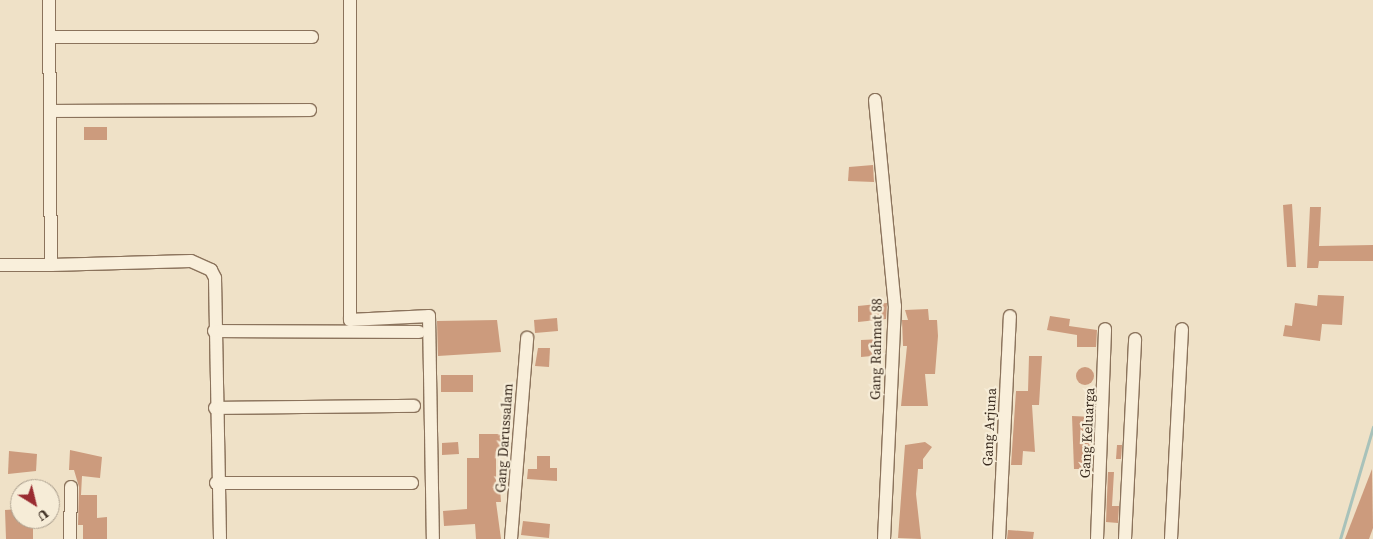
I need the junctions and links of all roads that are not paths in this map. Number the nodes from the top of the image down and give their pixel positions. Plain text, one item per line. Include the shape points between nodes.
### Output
1 (49, 0) edge
2 (350, 0) edge
3 (49, 37) junction
4 (312, 37) dead end
5 (875, 100) dead end
6 (310, 110) dead end
7 (50, 111) junction
8 (0, 265) edge
9 (51, 265) junction
10 (1010, 316) dead end
11 (1105, 329) dead end
12 (1182, 329) dead end
13 (214, 331) junction
14 (419, 332) dead end
15 (527, 338) dead end
16 (1135, 339) dead end
17 (414, 406) dead end
18 (215, 408) junction
19 (216, 483) junction
20 (412, 483) dead end
21 (70, 486) dead end
22 (70, 539) edge
23 (220, 539) edge
24 (433, 539) edge
25 (511, 539) edge
26 (884, 539) edge
27 (999, 539) edge
28 (1097, 539) edge
29 (1125, 539) edge
30 (1171, 539) edge

1 - 3 street
2 - 24 street via 350,320 429,316
3 - 4 street
3 - 7 street
5 - 26 street, Gang Rahmat 88 via 895,306
6 - 7 street
7 - 9 street
8 - 9 street
9 - 13 street via 202,263 214,278
10 - 27 street, Gang Arjuna
11 - 28 street, Gang Keluarga
12 - 30 street
13 - 14 street
13 - 18 street
15 - 25 street, Gang Darussalam
16 - 29 street
17 - 18 street
18 - 19 street
19 - 20 street
19 - 23 street
21 - 22 street

